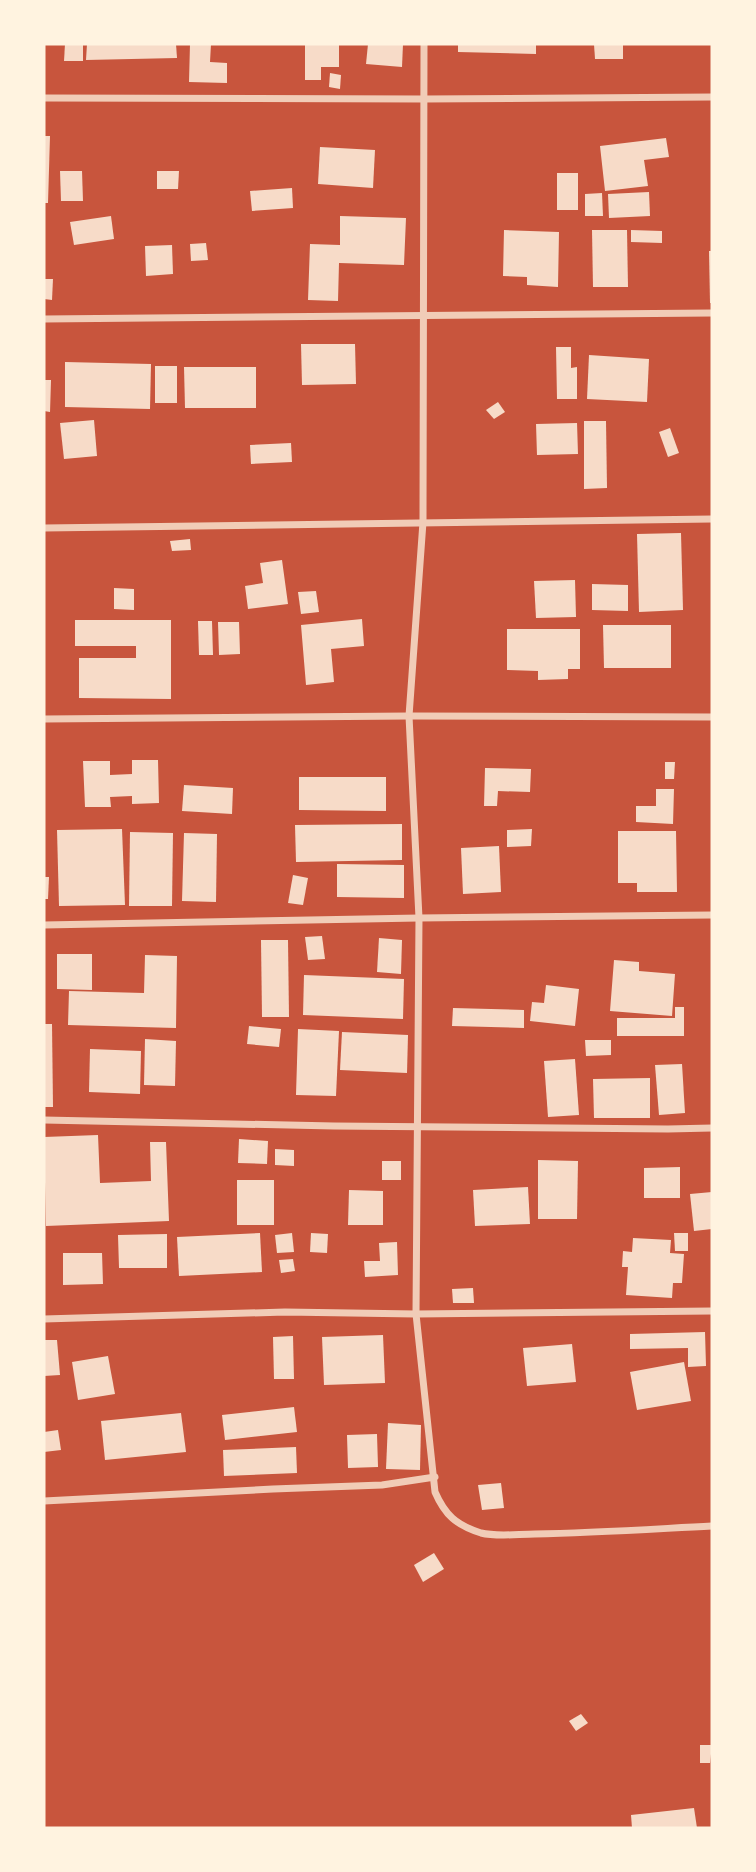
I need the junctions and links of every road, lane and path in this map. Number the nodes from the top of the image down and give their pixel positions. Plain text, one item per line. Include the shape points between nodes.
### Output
1 (424, 44) edge
2 (712, 97) edge
3 (44, 98) edge
4 (424, 99) junction
5 (712, 313) edge
6 (424, 314) junction
7 (44, 319) edge
8 (712, 519) edge
9 (423, 522) junction
10 (44, 528) edge
11 (409, 716) junction
12 (712, 717) edge
13 (44, 719) edge
14 (712, 915) edge
15 (419, 918) junction
16 (44, 925) edge
17 (44, 1120) edge
18 (419, 1127) junction
19 (712, 1128) edge
20 (712, 1311) edge
21 (416, 1314) junction
22 (44, 1319) edge
23 (435, 1478) junction
24 (44, 1501) edge
25 (712, 1526) edge

1 - 4 street
2 - 4 street
3 - 4 street
4 - 6 street
5 - 6 street
6 - 7 street
6 - 9 street
8 - 9 street
9 - 10 street
9 - 11 street
11 - 12 street
11 - 13 street
11 - 15 street
14 - 15 street
15 - 16 street
15 - 18 street
17 - 18 street
18 - 19 street
18 - 21 street
20 - 21 street
21 - 22 street via 285,1312
21 - 23 street
23 - 24 street via 382,1485
23 - 25 street via 442,1508 451,1518 484,1534

